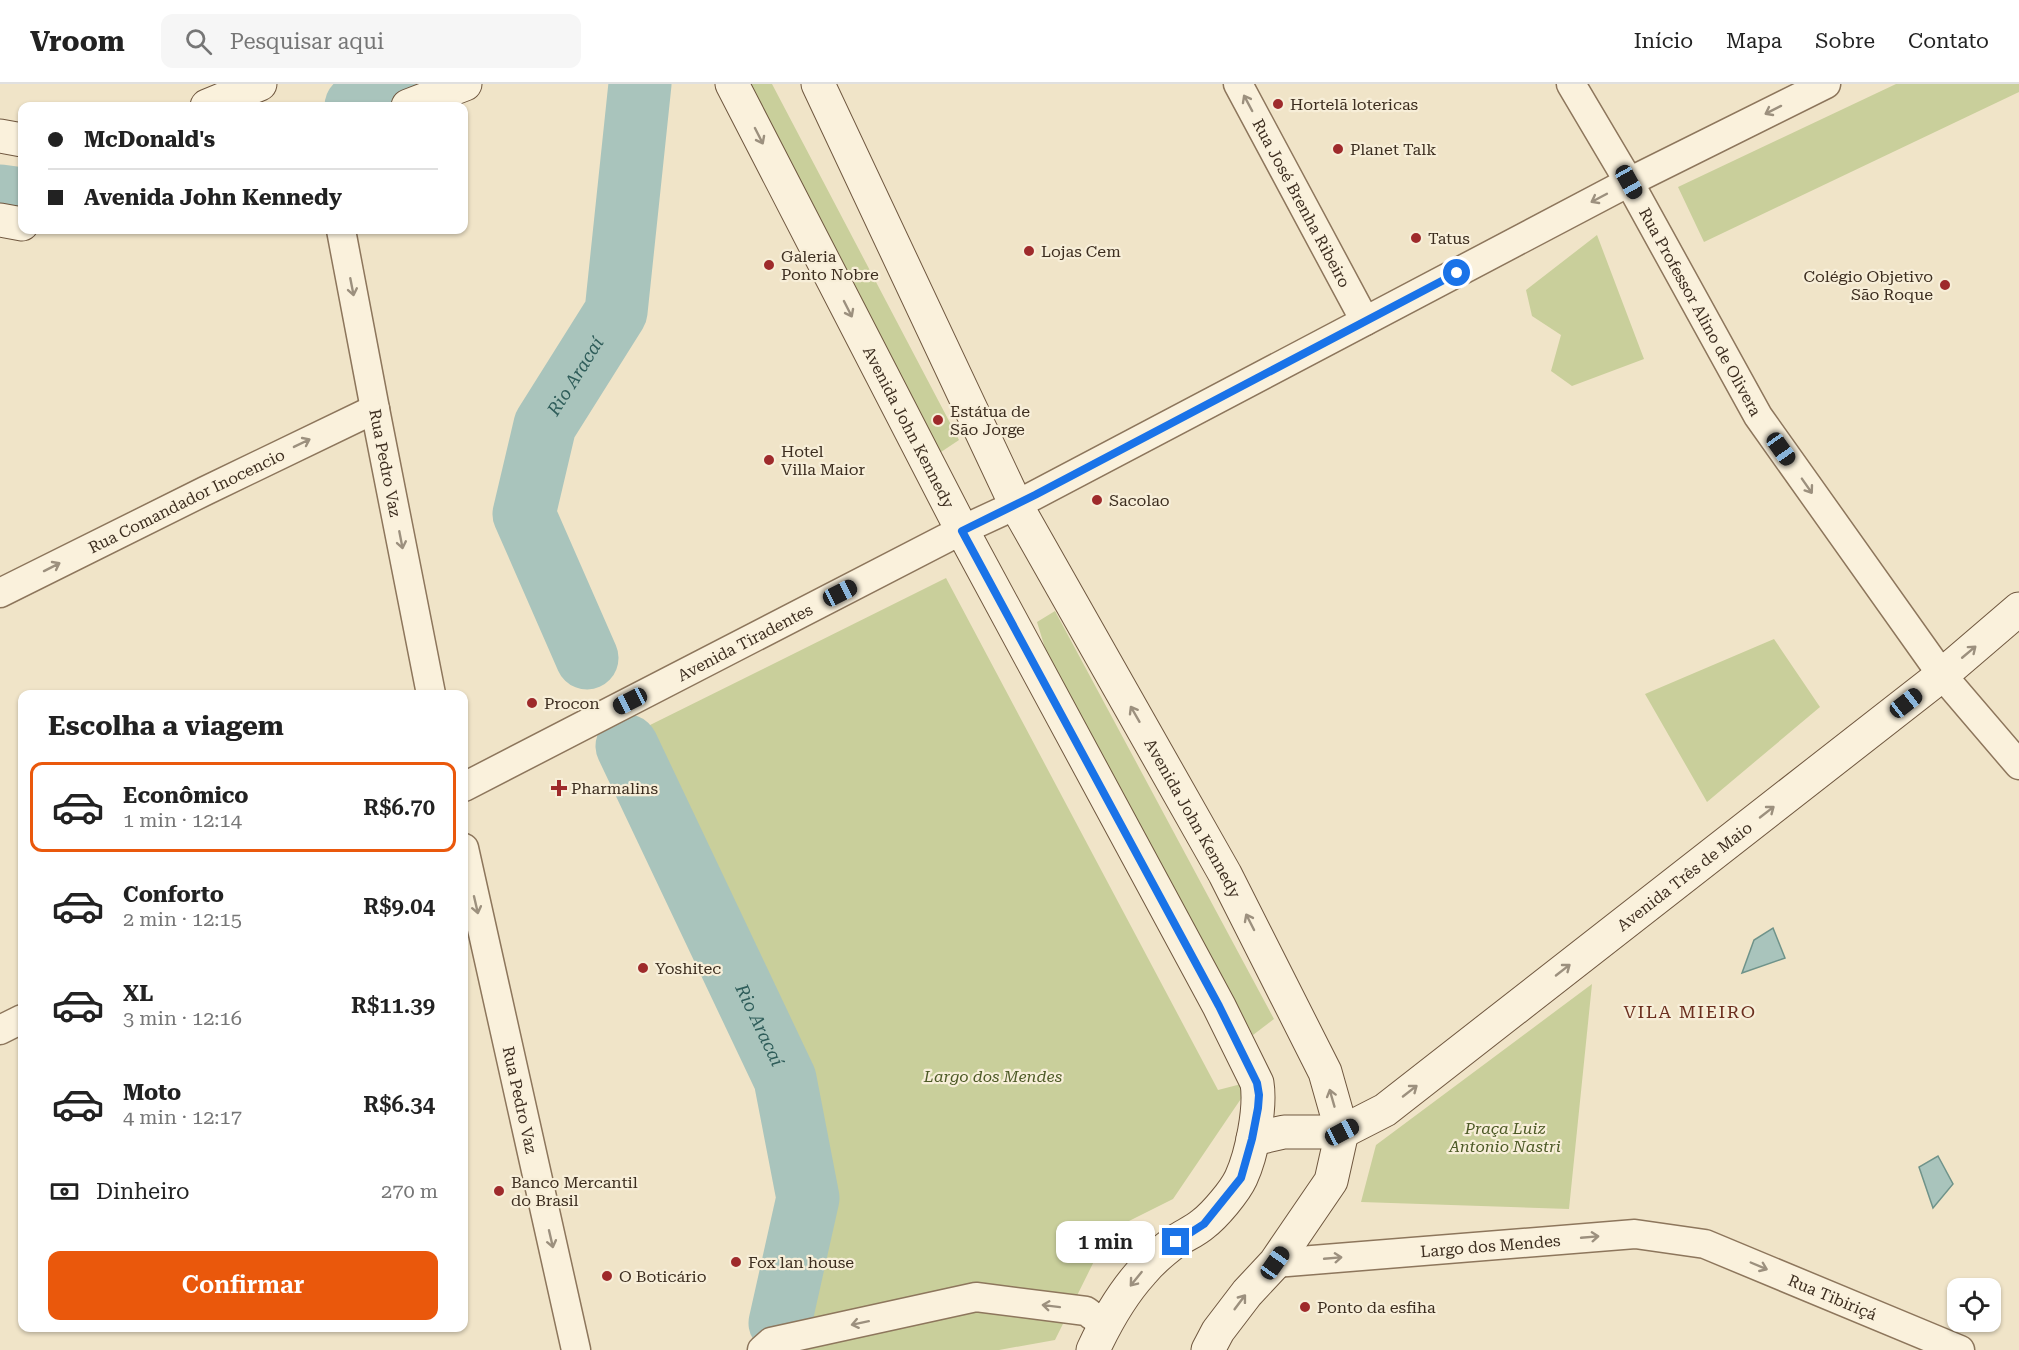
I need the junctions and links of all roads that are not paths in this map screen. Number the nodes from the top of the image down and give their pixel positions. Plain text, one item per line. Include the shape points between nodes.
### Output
1 (260, 84) edge
2 (465, 84) edge
3 (732, 84) edge
4 (818, 84) edge
5 (1238, 84) edge
6 (1571, 84) edge
7 (1826, 84) edge
8 (217, 102) edge
9 (418, 102) edge
10 (0, 136) edge
11 (18, 139) edge
12 (1629, 182) junction
13 (0, 220) edge
14 (18, 223) edge
15 (342, 234) edge
16 (1365, 321) junction
17 (375, 409) junction
18 (1016, 505) junction
19 (962, 531) junction
20 (0, 593) edge
21 (2019, 609) edge
22 (1942, 675) junction
23 (430, 690) edge
24 (2019, 765) edge
25 (468, 785) edge
26 (468, 866) edge
27 (18, 1020) edge
28 (0, 1030) edge
29 (1342, 1132) junction
30 (1252, 1139) junction
31 (1705, 1244) joint
32 (1275, 1263) junction
33 (1099, 1337) edge
34 (1214, 1345) edge
35 (576, 1350) edge
36 (762, 1350) edge
37 (1960, 1350) edge

1 - 8 main road
2 - 9 main road
3 -> 19 main road, Avenida John Kennedy
4 - 18 main road, Avenida John Kennedy
16 -> 5 street, Rua José Brenha Ribeiro
6 - 12 street, Rua Professor Alino de Olivera
7 -> 12 street, Avenida Tiradentes
10 - 11 main road
12 -> 16 street, Avenida Tiradentes
12 -> 22 street, Rua Professor Alino de Olivera via 1758,416
13 - 14 main road
15 -> 17 street, Rua Pedro Vaz
16 - 18 street, Avenida Tiradentes
20 -> 17 street, Rua Comandador Inocencio
17 -> 23 street, Rua Pedro Vaz
18 - 19 street, Avenida Tiradentes
29 -> 18 main road, Avenida John Kennedy via 1325,1072 1225,874
19 - 25 street, Avenida Tiradentes
19 - 30 main road, Avenida John Kennedy via 1257,1083 1259,1095
22 -> 21 main road, Avenida Três de Maio
22 - 24 street, Rua Professor Alino de Olivera
29 -> 22 main road, Avenida Três de Maio via 1385,1110
26 -> 35 street, Rua Pedro Vaz
27 - 28 street
29 - 30 main road via 1284,1132
29 - 32 main road, Avenida John Kennedy via 1331,1181
30 -> 33 main road, Avenida John Kennedy via 1241,1178 1230,1194 1204,1224 1143,1270 1124,1293
32 -> 31 street, Largo dos Mendes via 1635,1234
31 -> 37 street, Rua Tibiriçá
34 -> 32 main road, Avenida John Kennedy via 1247,1293
33 -> 36 street via 1086,1311 976,1297 771,1342

